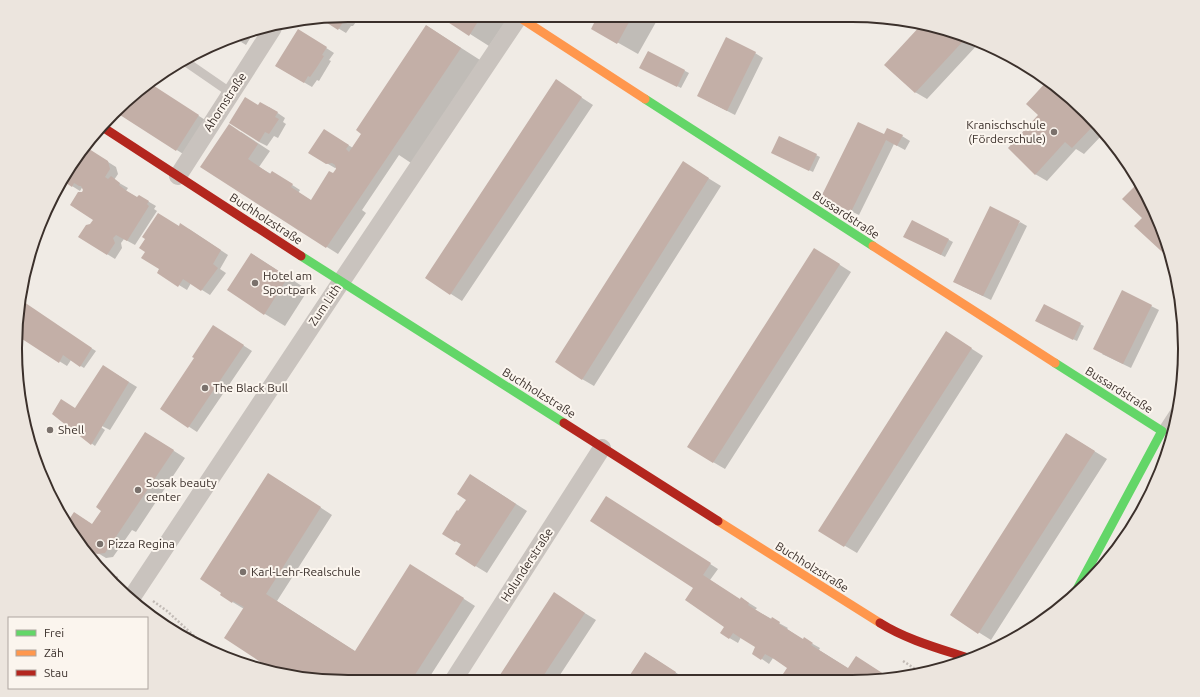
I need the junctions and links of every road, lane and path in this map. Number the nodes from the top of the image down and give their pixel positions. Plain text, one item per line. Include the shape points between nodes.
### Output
1 (516, 22) edge
2 (529, 22) edge
3 (271, 31) edge
4 (189, 64) edge
5 (231, 93) junction
6 (106, 130) edge
7 (178, 176) junction
8 (341, 282) junction
9 (1171, 418) edge
10 (1162, 431) junction
11 (602, 448) junction
12 (1083, 578) edge
13 (122, 584) edge
14 (134, 593) edge
15 (194, 635) edge
16 (961, 656) edge
17 (457, 675) edge

1 - 8 street, Zum Lith
2 - 10 street, Bussardstraße
3 - 5 street, Ahornstraße
4 - 5 lane
5 - 7 street, Ahornstraße
6 - 7 street, Buchholzstraße
7 - 8 street, Buchholzstraße
8 - 11 street, Buchholzstraße
8 - 14 street, Zum Lith
9 - 10 lane
10 - 12 street
11 - 16 street, Buchholzstraße via 889,629
11 - 17 street, Holunderstraße
13 - 14 path
14 - 15 path via 167,611

